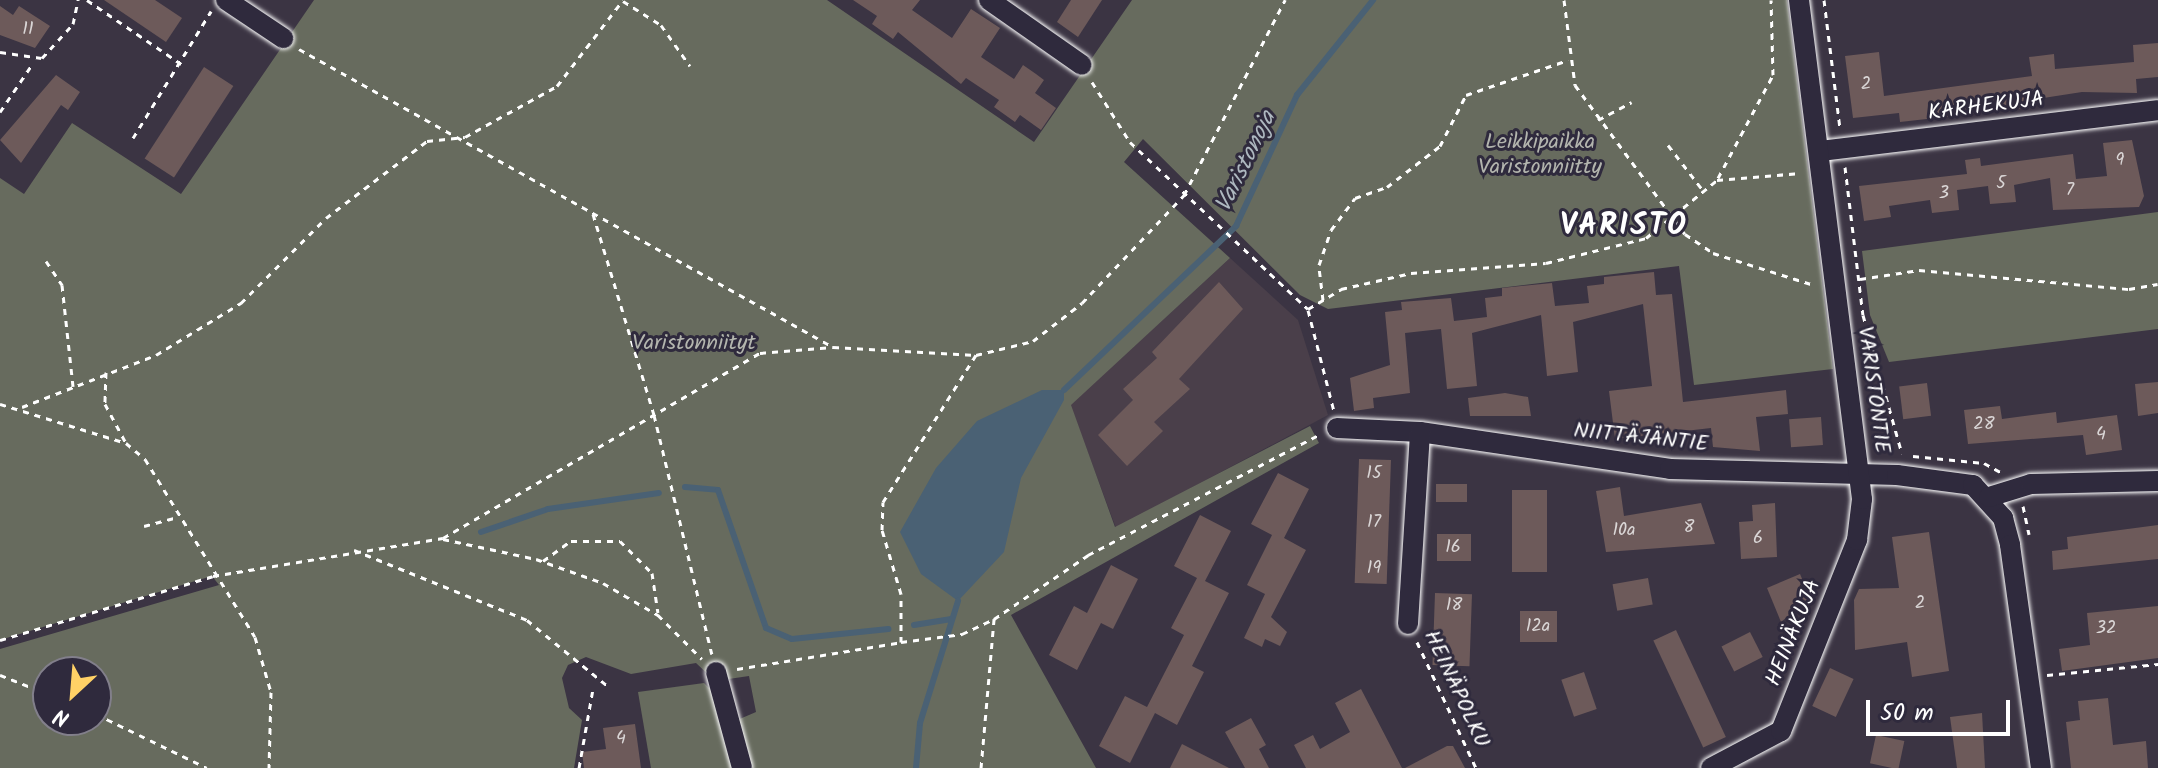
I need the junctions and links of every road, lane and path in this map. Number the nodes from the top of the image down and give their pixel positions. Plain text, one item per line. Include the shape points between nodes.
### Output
1 (78, 0) edge
2 (87, 0) edge
3 (623, 0) edge
4 (989, 0) edge
5 (1285, 0) edge
6 (1564, 0) edge
7 (1771, 0) edge
8 (1799, 0) edge
9 (1824, 0) edge
10 (218, 1) edge
11 (283, 38) joint
12 (0, 52) edge
13 (1568, 60) junction
14 (33, 63) junction
15 (181, 64) junction
16 (1082, 65) joint
17 (690, 66) dead end
18 (1632, 102) dead end
19 (2158, 110) edge
20 (0, 112) edge
21 (1598, 120) junction
22 (465, 137) junction
23 (133, 138) dead end
24 (1668, 145) dead end
25 (1842, 149) junction
26 (1820, 151) junction
27 (1845, 172) junction
28 (1821, 175) junction
29 (1717, 180) junction
30 (1702, 189) junction
31 (1184, 195) junction
32 (593, 214) junction
33 (1672, 218) junction
34 (46, 261) dead end
35 (1858, 270) junction
36 (1859, 279) junction
37 (1834, 281) junction
38 (2158, 284) edge
39 (1323, 300) junction
40 (1308, 309) junction
41 (833, 347) junction
42 (976, 355) junction
43 (106, 372) junction
44 (73, 386) junction
45 (0, 404) edge
46 (22, 407) junction
47 (654, 415) junction
48 (1337, 428) junction
49 (1420, 432) junction
50 (126, 443) junction
51 (1860, 474) junction
52 (2158, 481) edge
53 (2016, 489) junction
54 (1989, 497) junction
55 (178, 517) junction
56 (144, 526) dead end
57 (443, 538) junction
58 (2030, 542) dead end
59 (354, 549) junction
60 (543, 561) junction
61 (213, 576) junction
62 (658, 615) junction
63 (994, 619) junction
64 (1408, 624) joint
65 (0, 640) edge
66 (901, 642) junction
67 (2045, 664) dead end
68 (2158, 664) edge
69 (716, 672) junction
70 (0, 675) edge
71 (2047, 675) junction
72 (609, 687) dead end
73 (32, 688) edge
74 (593, 689) dead end
75 (2049, 691) dead end
76 (112, 722) edge
77 (207, 768) edge
78 (269, 768) edge
79 (579, 768) edge
80 (742, 768) edge
81 (981, 768) edge
82 (1476, 768) edge
83 (1711, 768) edge
84 (2041, 768) edge

1 - 14 path via 73,24
2 - 15 path
3 - 17 path via 661,25
3 - 22 path via 557,86
4 - 16 street
5 - 31 path
6 - 13 path
7 - 29 path via 1773,75
8 - 26 street, VARISTONTIE
9 - 25 path
10 - 11 street
10 - 15 path
11 - 22 path
12 - 14 path
13 - 21 path
13 - 39 path via 1466,95 1440,146 1387,187 1355,198 1331,230 1319,265
14 - 20 path
15 - 23 path
16 - 31 path via 1130,142
18 - 21 path
19 - 25 street, KARHEKUJA
21 - 33 path
22 - 32 path
22 - 43 path via 427,141 326,218 241,303 156,355
24 - 30 path
25 - 26 street, KARHEKUJA
25 - 27 path
26 - 28 street, VARISTONTIE
27 - 28 path
27 - 35 path
28 - 29 path
28 - 37 street, VARISTONTIE
29 - 30 path
30 - 33 path
31 - 40 path
31 - 42 path via 1045,331
32 - 41 path
32 - 47 path
33 - 37 path via 1713,253 1817,285
33 - 39 path via 1646,238 1546,263 1411,273
34 - 44 path via 62,285
35 - 36 path
35 - 37 path
36 - 38 path via 1919,270 2129,289
36 - 53 path via 1899,454 1984,463
37 - 51 street, VARISTONTIE
39 - 40 path
40 - 48 path
41 - 42 path
41 - 47 path via 760,353
42 - 66 path via 883,502 882,530 901,594
43 - 44 path
43 - 50 path via 105,404
44 - 46 path
45 - 46 path
46 - 50 path
47 - 57 path
47 - 69 path
48 - 49 street, NIITTÄJÄNTIE
48 - 63 path via 1088,555
49 - 51 street, NIITTÄJÄNTIE via 1670,469
49 - 64 street
50 - 55 path
51 - 54 street, VARISTONTIE via 1955,481
51 - 83 street, HEINÄKUJA via 1857,540 1781,731
52 - 53 street
53 - 54 street
53 - 58 path
54 - 84 street via 2010,545
55 - 56 path
55 - 61 path
57 - 59 path
57 - 60 path
59 - 61 path
59 - 72 path via 527,620
60 - 62 path via 603,583
60 - 62 path via 571,541 620,541 652,573
61 - 65 path
61 - 78 path via 239,608 271,692
62 - 69 path
63 - 66 path via 962,634
63 - 81 path
64 - 82 path, HEINÄPOLKU
66 - 69 path
67 - 71 path
68 - 71 path
69 - 80 street
70 - 73 path
71 - 75 path
74 - 79 path
76 - 77 path

